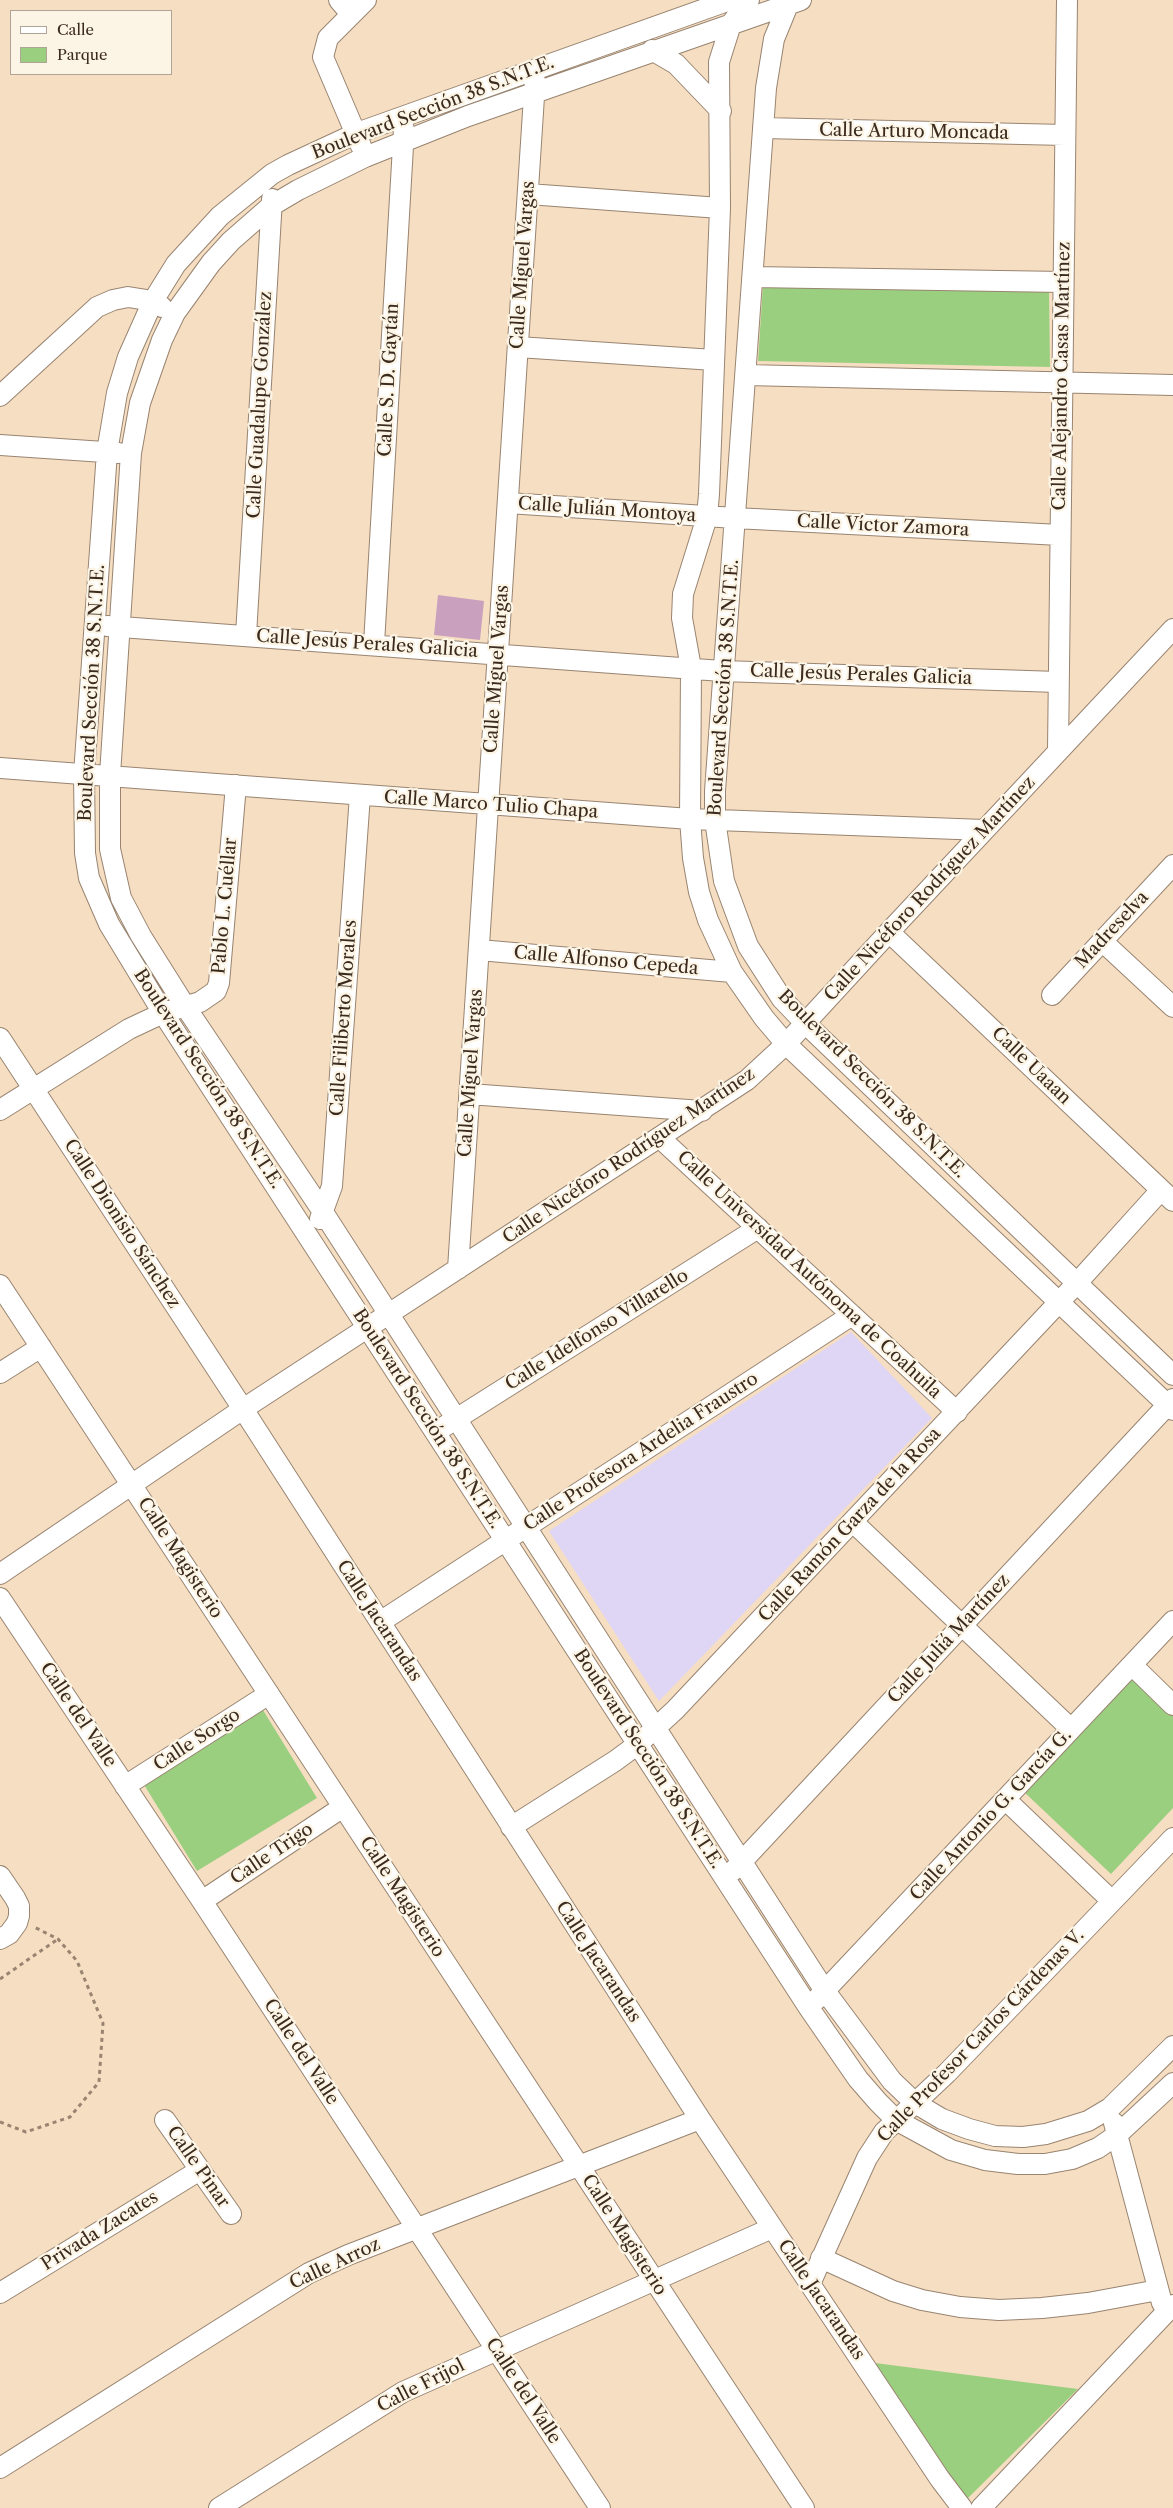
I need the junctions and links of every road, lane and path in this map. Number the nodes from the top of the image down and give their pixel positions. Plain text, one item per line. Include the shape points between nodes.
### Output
1 (730, 0) edge
2 (749, 0) edge
3 (1066, 0) edge
4 (793, 1) edge
5 (352, 4) edge
6 (732, 24) junction
7 (652, 50) junction
8 (536, 68) junction
9 (534, 92) junction
10 (721, 111) junction
11 (405, 115) junction
12 (763, 128) junction
13 (357, 133) junction
14 (1065, 135) junction
15 (403, 142) junction
16 (365, 157) junction
17 (272, 174) junction
18 (528, 194) junction
19 (271, 206) junction
20 (720, 208) junction
21 (753, 277) junction
22 (1063, 282) junction
23 (152, 301) junction
24 (175, 314) junction
25 (518, 347) junction
26 (714, 360) junction
27 (746, 375) junction
28 (1062, 383) junction
29 (1173, 385) edge
30 (0, 396) edge
31 (0, 445) edge
32 (107, 452) junction
33 (131, 453) junction
34 (508, 503) junction
35 (707, 517) junction
36 (735, 518) junction
37 (1060, 535) junction
38 (95, 625) junction
39 (119, 626) junction
40 (1173, 629) edge
41 (246, 635) junction
42 (374, 644) junction
43 (498, 653) junction
44 (690, 668) junction
45 (722, 671) junction
46 (1058, 682) junction
47 (1058, 752) junction
48 (0, 768) edge
49 (84, 774) junction
50 (110, 776) junction
51 (236, 785) junction
52 (360, 795) junction
53 (488, 804) junction
54 (690, 819) junction
55 (715, 820) junction
56 (984, 830) junction
57 (1173, 865) edge
58 (889, 932) junction
59 (1102, 941) junction
60 (479, 950) junction
61 (732, 972) junction
62 (1052, 995) dead end
63 (185, 1006) junction
64 (1173, 1007) edge
65 (163, 1013) junction
66 (805, 1024) junction
67 (0, 1038) edge
68 (786, 1044) junction
69 (33, 1089) junction
70 (470, 1094) junction
71 (0, 1110) edge
72 (702, 1111) junction
73 (660, 1138) junction
74 (1167, 1196) edge
75 (324, 1212) junction
76 (758, 1228) junction
77 (310, 1236) junction
78 (458, 1270) junction
79 (1077, 1284) junction
80 (0, 1285) edge
81 (1058, 1302) junction
82 (389, 1314) junction
83 (852, 1314) junction
84 (368, 1328) junction
85 (41, 1346) junction
86 (0, 1373) edge
87 (1173, 1375) edge
88 (1171, 1405) edge
89 (243, 1409) junction
90 (957, 1412) junction
91 (456, 1419) junction
92 (436, 1432) junction
93 (132, 1485) junction
94 (853, 1522) junction
95 (526, 1527) junction
96 (505, 1541) junction
97 (0, 1574) edge
98 (0, 1598) edge
99 (1173, 1621) edge
100 (380, 1622) junction
101 (962, 1625) junction
102 (1132, 1665) junction
103 (269, 1694) junction
104 (1173, 1705) edge
105 (656, 1729) junction
106 (1071, 1729) junction
107 (638, 1744) junction
108 (125, 1786) junction
109 (1006, 1800) junction
110 (343, 1806) junction
111 (511, 1827) junction
112 (1173, 1838) edge
113 (742, 1861) junction
114 (0, 1876) edge
115 (725, 1879) junction
116 (202, 1901) junction
117 (1112, 1901) junction
118 (17, 1923) junction
119 (0, 1939) edge
120 (58, 1939) junction
121 (0, 1979) edge
122 (825, 1991) junction
123 (809, 2008) junction
124 (1173, 2046) edge
125 (1173, 2083) edge
126 (916, 2102) junction
127 (1110, 2108) junction
128 (700, 2119) junction
129 (164, 2120) dead end
130 (896, 2120) junction
131 (0, 2122) edge
132 (1117, 2135) junction
133 (578, 2166) junction
134 (200, 2170) junction
135 (231, 2214) dead end
136 (417, 2228) junction
137 (772, 2228) junction
138 (821, 2258) junction
139 (654, 2280) junction
140 (810, 2284) junction
141 (1158, 2290) junction
142 (0, 2293) edge
143 (1169, 2310) edge
144 (496, 2350) junction
145 (0, 2468) edge
146 (219, 2508) edge
147 (600, 2508) edge
148 (804, 2508) edge
149 (962, 2508) edge
150 (981, 2508) edge

1 - 8 street, Boulevard Sección 38 S.N.T.E.
2 - 6 street, Boulevard Sección 38 S.N.T.E.
3 - 14 street, Calle Alejandro Casas Martínez
4 - 6 street, Boulevard Sección 38 S.N.T.E.
4 - 12 street, Boulevard Sección 38 S.N.T.E. via 773,46
5 - 13 street via 328,38 323,57
6 - 7 street, Boulevard Sección 38 S.N.T.E.
6 - 10 street, Boulevard Sección 38 S.N.T.E. via 719,62
7 - 9 street, Boulevard Sección 38 S.N.T.E.
7 - 10 street via 684,70
8 - 9 street, Calle Miguel Vargas
8 - 11 street, Boulevard Sección 38 S.N.T.E.
9 - 15 street, Boulevard Sección 38 S.N.T.E.
9 - 18 street, Calle Miguel Vargas
10 - 20 street, Boulevard Sección 38 S.N.T.E.
11 - 13 street, Boulevard Sección 38 S.N.T.E.
11 - 15 street, Calle S. D. Gaytán
12 - 14 street, Calle Arturo Moncada
12 - 21 street, Boulevard Sección 38 S.N.T.E.
13 - 16 street
13 - 17 street, Boulevard Sección 38 S.N.T.E.
14 - 22 street, Calle Alejandro Casas Martínez
15 - 16 street, Boulevard Sección 38 S.N.T.E.
15 - 42 street, Calle S. D. Gaytán
16 - 19 street, Boulevard Sección 38 S.N.T.E.
17 - 19 street, Calle Guadalupe González
17 - 23 street, Boulevard Sección 38 S.N.T.E. via 243,196 198,239 176,264
18 - 20 street
18 - 25 street, Calle Miguel Vargas
19 - 24 street, Boulevard Sección 38 S.N.T.E. via 211,263
19 - 41 street, Calle Guadalupe González
20 - 26 street, Boulevard Sección 38 S.N.T.E.
21 - 22 street
21 - 27 street, Boulevard Sección 38 S.N.T.E.
22 - 28 street, Calle Alejandro Casas Martínez
23 - 24 street
23 - 30 street via 128,297 97,307
23 - 32 street, Boulevard Sección 38 S.N.T.E. via 125,366
24 - 33 street, Boulevard Sección 38 S.N.T.E. via 151,368 140,403
25 - 26 street
25 - 34 street, Calle Miguel Vargas
26 - 35 street, Boulevard Sección 38 S.N.T.E.
27 - 28 street
27 - 36 street, Boulevard Sección 38 S.N.T.E.
28 - 29 street
28 - 37 street, Calle Alejandro Casas Martínez
31 - 32 street
32 - 33 street
32 - 38 street, Boulevard Sección 38 S.N.T.E.
33 - 39 street, Boulevard Sección 38 S.N.T.E.
34 - 35 street, Calle Julián Montoya
34 - 43 street, Calle Miguel Vargas
35 - 36 street, Calle Víctor Zamora
35 - 44 street, Boulevard Sección 38 S.N.T.E. via 683,594 682,618
36 - 37 street, Calle Víctor Zamora
36 - 45 street, Boulevard Sección 38 S.N.T.E.
37 - 46 street, Calle Alejandro Casas Martínez
38 - 39 street, Calle Jesús Perales Galicia
38 - 49 street, Boulevard Sección 38 S.N.T.E.
39 - 41 street, Calle Jesús Perales Galicia
39 - 50 street, Boulevard Sección 38 S.N.T.E.
40 - 47 street, Calle Nicéforo Rodríguez Martínez
41 - 42 street, Calle Jesús Perales Galicia
42 - 43 street, Calle Jesús Perales Galicia
43 - 44 street, Calle Jesús Perales Galicia
43 - 53 street, Calle Miguel Vargas
44 - 45 street, Calle Jesús Perales Galicia
44 - 54 street, Boulevard Sección 38 S.N.T.E.
45 - 46 street, Calle Jesús Perales Galicia
45 - 55 street, Boulevard Sección 38 S.N.T.E.
46 - 47 street, Calle Alejandro Casas Martínez
47 - 56 street, Calle Nicéforo Rodríguez Martínez
48 - 49 street, Calle Marco Tulio Chapa
49 - 50 street, Calle Marco Tulio Chapa
49 - 65 street, Boulevard Sección 38 S.N.T.E. via 85,853 89,878 109,924
50 - 51 street, Calle Marco Tulio Chapa
50 - 63 street, Boulevard Sección 38 S.N.T.E. via 110,849 121,898
51 - 52 street, Calle Marco Tulio Chapa
51 - 63 street, Pablo L. Cuéllar via 219,983 209,998
52 - 53 street, Calle Marco Tulio Chapa
52 - 75 street, Calle Filiberto Morales via 332,1186
53 - 54 street, Calle Marco Tulio Chapa
53 - 60 street, Calle Miguel Vargas
54 - 55 street, Calle Marco Tulio Chapa
54 - 61 street, Boulevard Sección 38 S.N.T.E. via 699,892
55 - 56 street, Calle Marco Tulio Chapa
55 - 66 street, Boulevard Sección 38 S.N.T.E. via 724,882 748,946 777,992
56 - 58 street, Calle Nicéforo Rodríguez Martínez
57 - 59 street, Madreselva
58 - 66 street, Calle Nicéforo Rodríguez Martínez
58 - 74 street, Calle Uaaan
59 - 62 street, Madreselva
59 - 64 street
60 - 61 street, Calle Alfonso Cepeda
60 - 70 street, Calle Miguel Vargas
61 - 68 street, Boulevard Sección 38 S.N.T.E.
63 - 65 street, Pablo L. Cuéllar
63 - 75 street, Boulevard Sección 38 S.N.T.E.
65 - 69 street, Pablo L. Cuéllar via 129,1029
65 - 77 street, Boulevard Sección 38 S.N.T.E.
66 - 68 street, Calle Nicéforo Rodríguez Martínez
66 - 79 street, Boulevard Sección 38 S.N.T.E.
67 - 69 street, Calle Dionisio Sánchez
68 - 72 street, Calle Nicéforo Rodríguez Martínez via 747,1080
68 - 81 street, Boulevard Sección 38 S.N.T.E.
69 - 71 street, Pablo L. Cuéllar
69 - 89 street, Calle Dionisio Sánchez
70 - 72 street
70 - 78 street, Calle Miguel Vargas
72 - 73 street, Calle Nicéforo Rodríguez Martínez
73 - 76 street, Calle Universidad Autónoma de Coahuila
73 - 78 street, Calle Nicéforo Rodríguez Martínez
74 - 79 street, Calle Ramón Garza de la Rosa
75 - 77 street, Calle Filiberto Morales
75 - 82 street, Boulevard Sección 38 S.N.T.E.
76 - 83 street, Calle Universidad Autónoma de Coahuila
76 - 91 street, Calle Idelfonso Villarello
77 - 84 street, Boulevard Sección 38 S.N.T.E.
78 - 82 street, Calle Nicéforo Rodríguez Martínez
79 - 81 street, Calle Ramón Garza de la Rosa
79 - 87 street, Boulevard Sección 38 S.N.T.E.
80 - 85 street, Calle Magisterio
81 - 88 street, Boulevard Sección 38 S.N.T.E.
81 - 90 street, Calle Ramón Garza de la Rosa
82 - 84 street, Calle Nicéforo Rodríguez Martínez
82 - 91 street, Boulevard Sección 38 S.N.T.E.
83 - 90 street, Calle Universidad Autónoma de Coahuila
83 - 95 street, Calle Profesora Ardelia Fraustro
84 - 89 street, Calle Nicéforo Rodríguez Martínez
84 - 92 street, Boulevard Sección 38 S.N.T.E.
85 - 86 street
85 - 93 street, Calle Magisterio
88 - 101 street, Calle Juliá Martínez
89 - 93 street, Calle Nicéforo Rodríguez Martínez
89 - 100 street, Calle Jacarandas
90 - 94 street, Calle Ramón Garza de la Rosa
91 - 92 street, Calle Idelfonso Villarello
91 - 95 street, Boulevard Sección 38 S.N.T.E.
92 - 96 street, Boulevard Sección 38 S.N.T.E.
93 - 97 street, Calle Nicéforo Rodríguez Martínez
93 - 103 street, Calle Magisterio
94 - 101 street
94 - 105 street, Calle Ramón Garza de la Rosa
95 - 96 street, Calle Profesora Ardelia Fraustro
95 - 105 street, Boulevard Sección 38 S.N.T.E.
96 - 100 street, Calle Profesora Ardelia Fraustro
96 - 107 street, Boulevard Sección 38 S.N.T.E.
98 - 108 street, Calle del Valle
99 - 102 street, Calle Antonio G. García G.
100 - 111 street, Calle Jacarandas
101 - 106 street
101 - 113 street, Calle Juliá Martínez
102 - 104 street
102 - 106 street, Calle Antonio G. García G.
103 - 108 street, Calle Sorgo
103 - 110 street, Calle Magisterio
105 - 107 street, Calle Ramón Garza de la Rosa
105 - 113 street, Boulevard Sección 38 S.N.T.E.
106 - 109 street, Calle Antonio G. García G.
107 - 111 street, Calle Ramón Garza de la Rosa
107 - 115 street, Boulevard Sección 38 S.N.T.E.
108 - 116 street, Calle del Valle
109 - 117 street
109 - 122 street, Calle Antonio G. García G.
110 - 116 street, Calle Trigo
110 - 133 street, Calle Magisterio
111 - 128 street, Calle Jacarandas
112 - 117 street, Calle Profesor Carlos Cárdenas V.
113 - 115 street, Calle Juliá Martínez
113 - 122 street, Boulevard Sección 38 S.N.T.E.
114 - 118 street via 19,1906
115 - 123 street, Boulevard Sección 38 S.N.T.E.
116 - 136 street, Calle del Valle
117 - 126 street, Calle Profesor Carlos Cárdenas V. via 947,2074
118 - 119 street via 9,1934
118 - 120 path via 35,1927
120 - 121 path
120 - 131 path via 77,1961 103,2023 99,2082 70,2117 26,2132
122 - 123 street, Calle Antonio G. García G.
122 - 126 street, Boulevard Sección 38 S.N.T.E. via 872,2058
123 - 130 street, Boulevard Sección 38 S.N.T.E. via 858,2079
124 - 127 street, Boulevard Sección 38 S.N.T.E.
125 - 132 street, Boulevard Sección 38 S.N.T.E.
126 - 127 street, Boulevard Sección 38 S.N.T.E. via 942,2119 969,2129 995,2136 1023,2137 1068,2128
126 - 130 street, Calle Profesor Carlos Cárdenas V.
127 - 132 street
128 - 133 street, Calle Arroz
128 - 137 street, Calle Jacarandas
129 - 134 street, Calle Pinar
130 - 132 street, Boulevard Sección 38 S.N.T.E. via 951,2150 985,2160 1018,2164 1072,2159 1098,2148
130 - 138 street, Calle Profesor Carlos Cárdenas V. via 867,2158
132 - 141 street
133 - 136 street, Calle Arroz
133 - 139 street, Calle Magisterio
134 - 135 street, Calle Pinar
134 - 142 street, Privada Zacates
136 - 144 street, Calle del Valle
136 - 145 street, Calle Arroz via 328,2263 295,2280
137 - 139 street, Calle Frijol
137 - 140 street, Calle Jacarandas
138 - 140 street, Calle Profesor Carlos Cárdenas V.
138 - 141 street via 893,2291 960,2307 999,2310 1042,2308 1088,2304
139 - 144 street, Calle Frijol
139 - 148 street, Calle Magisterio
140 - 149 street, Calle Jacarandas
141 - 143 street
143 - 150 street
144 - 146 street, Calle Frijol via 383,2404
144 - 147 street, Calle del Valle

